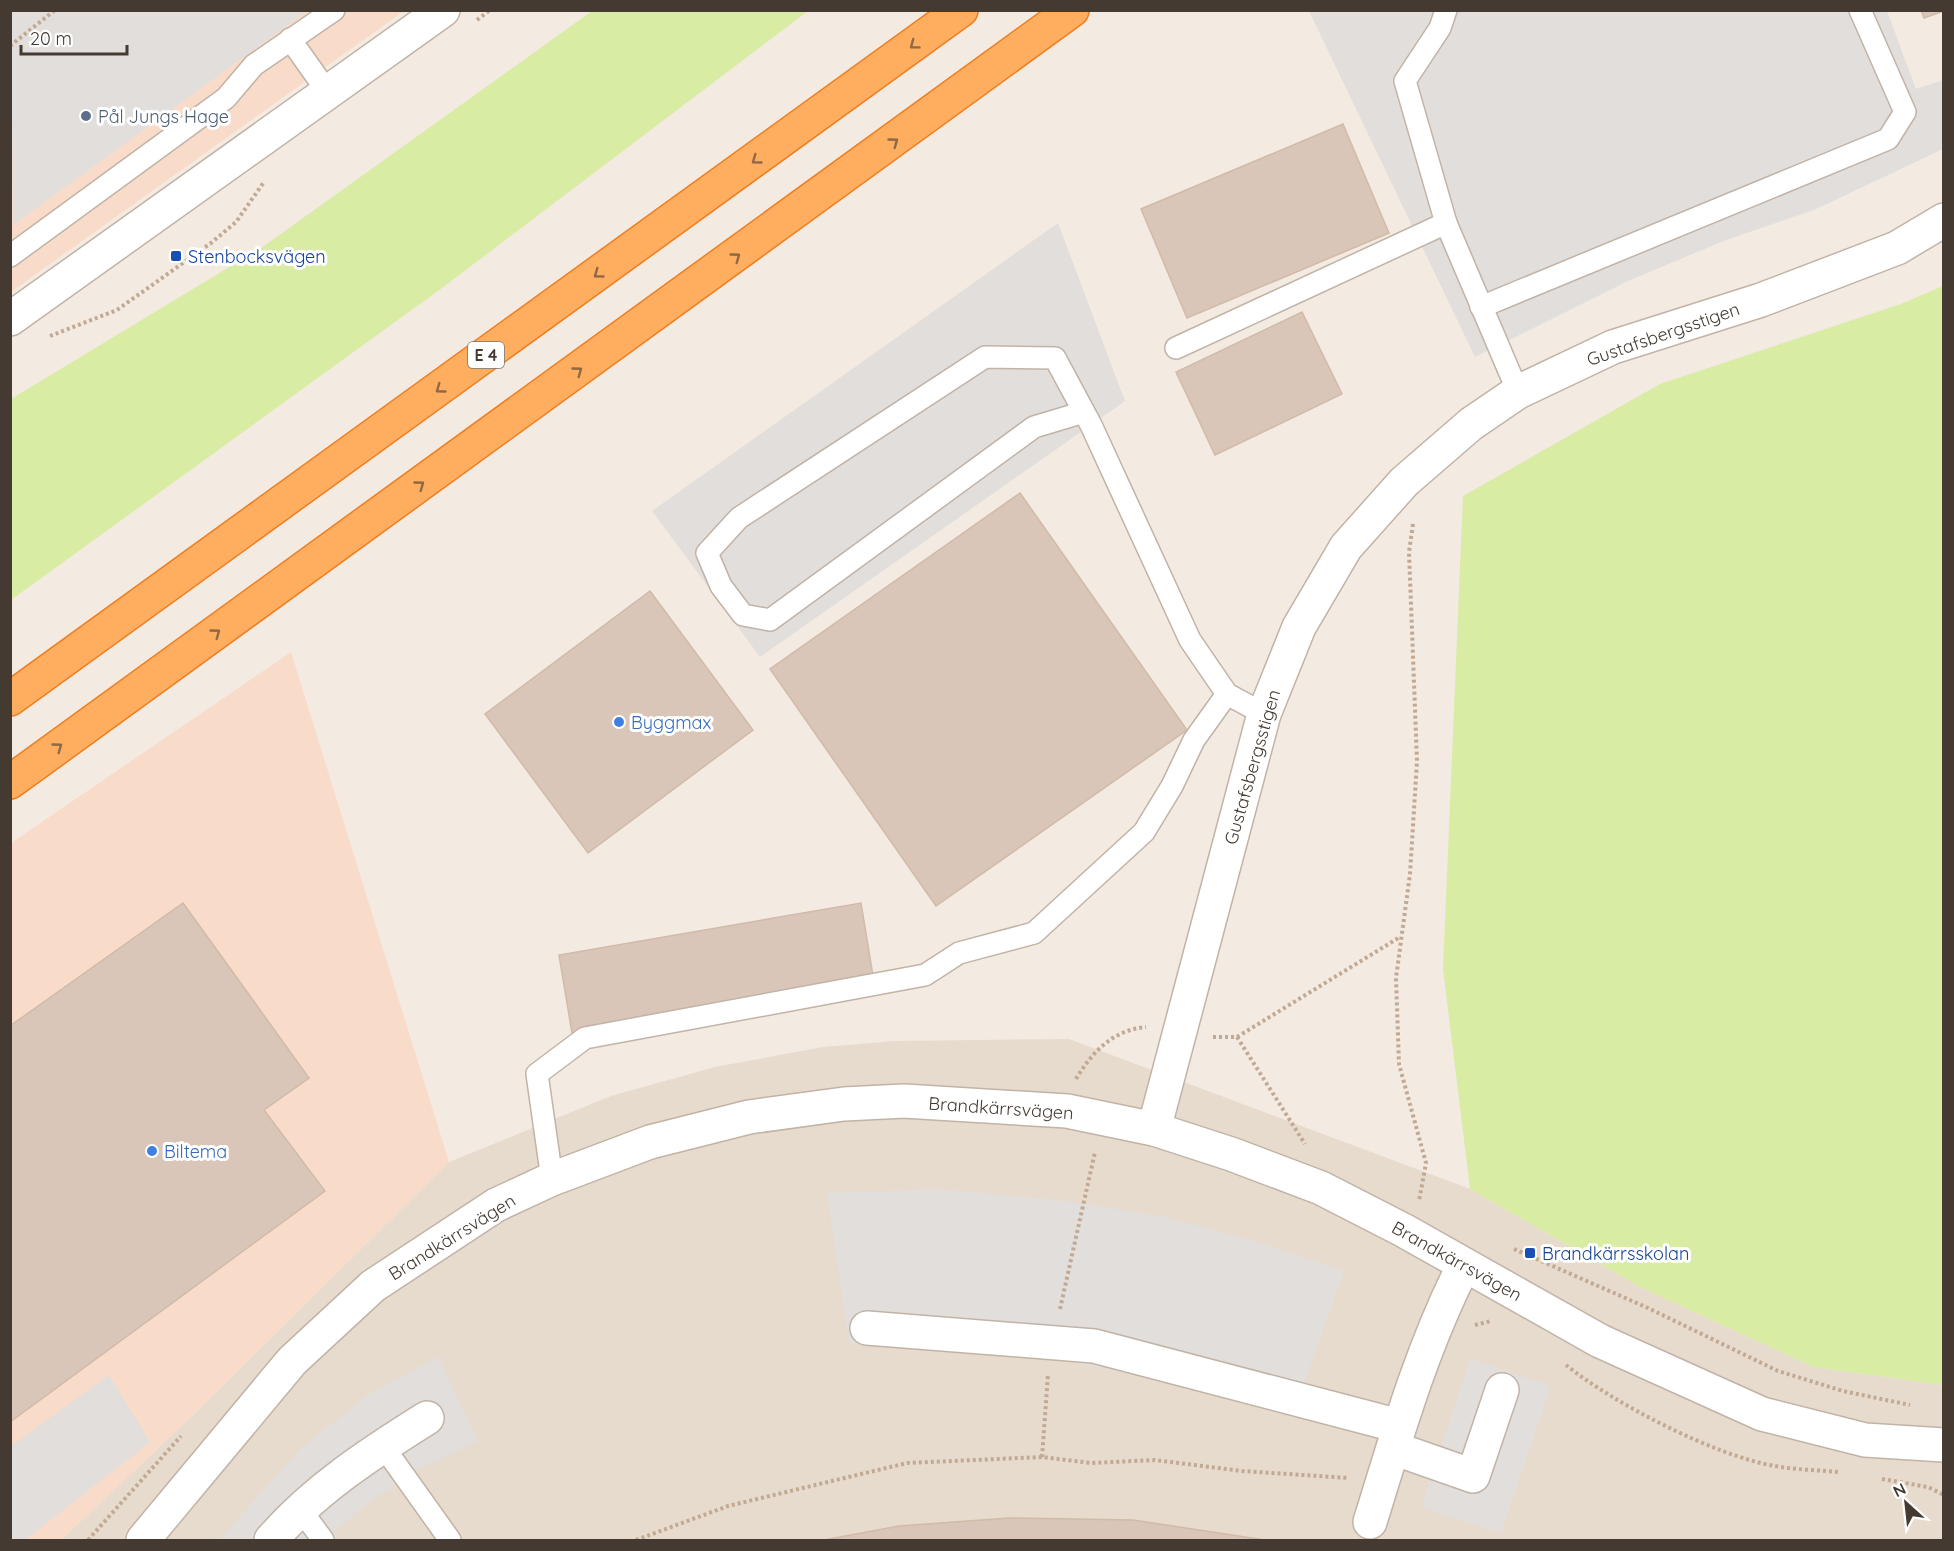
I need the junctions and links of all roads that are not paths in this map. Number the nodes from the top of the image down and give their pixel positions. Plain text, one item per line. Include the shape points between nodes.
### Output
1 (333, 10) edge
2 (961, 10) edge
3 (1072, 10) edge
4 (1446, 10) edge
5 (1860, 10) edge
6 (457, 17) edge
7 (290, 39) junction
8 (329, 94) junction
9 (1944, 220) edge
10 (1446, 223) junction
11 (10, 255) edge
12 (1481, 307) junction
13 (10, 319) edge
14 (1176, 348) dead end
15 (1518, 392) junction
16 (1084, 412) junction
17 (1227, 694) junction
18 (10, 699) edge
19 (1264, 714) junction
20 (10, 782) edge
21 (1154, 1129) junction
22 (552, 1179) junction
23 (1464, 1265) junction
24 (867, 1328) dead end
25 (1502, 1390) dead end
26 (427, 1418) dead end
27 (1396, 1437) junction
28 (1944, 1445) edge
29 (383, 1446) junction
30 (301, 1510) junction
31 (1370, 1522) dead end
32 (143, 1540) edge
33 (270, 1540) edge
34 (323, 1540) edge
35 (450, 1540) edge

1 - 7 lane
2 -> 18 highway, E 4
20 -> 3 highway
4 - 10 lane via 1440,28 1405,81
5 - 12 lane via 1905,112 1888,139
6 - 8 street
7 - 8 lane
7 - 11 lane via 254,65 226,99
8 - 13 street
9 - 15 street, Gustafsbergsstigen via 1897,248 1761,300 1613,347
10 - 12 lane
10 - 14 lane
12 - 15 lane
15 - 19 street, Gustafsbergsstigen via 1472,424 1404,482 1346,547 1299,627
16 - 16 lane via 1054,358 985,357 739,518 707,553 721,586 743,615 770,620 1034,427
16 - 17 lane via 1190,640
17 - 19 lane
17 - 22 lane via 1194,740 1144,832 1034,933 959,953 925,975 585,1038 537,1074
19 - 21 street, Gustafsbergsstigen
21 - 22 street, Brandkärrsvägen via 1067,1111 904,1101 844,1104 749,1117 650,1142
21 - 23 street, Brandkärrsvägen via 1321,1188
22 - 32 street, Brandkärrsvägen via 496,1205 373,1286 292,1361
23 - 27 street via 1443,1305
23 - 28 street, Brandkärrsvägen via 1600,1341 1762,1414 1865,1440
24 - 27 street via 1094,1346
25 - 27 street via 1473,1476
26 - 29 street
27 - 31 street
29 - 30 street via 356,1463
29 - 35 lane
30 - 33 street
30 - 34 lane

